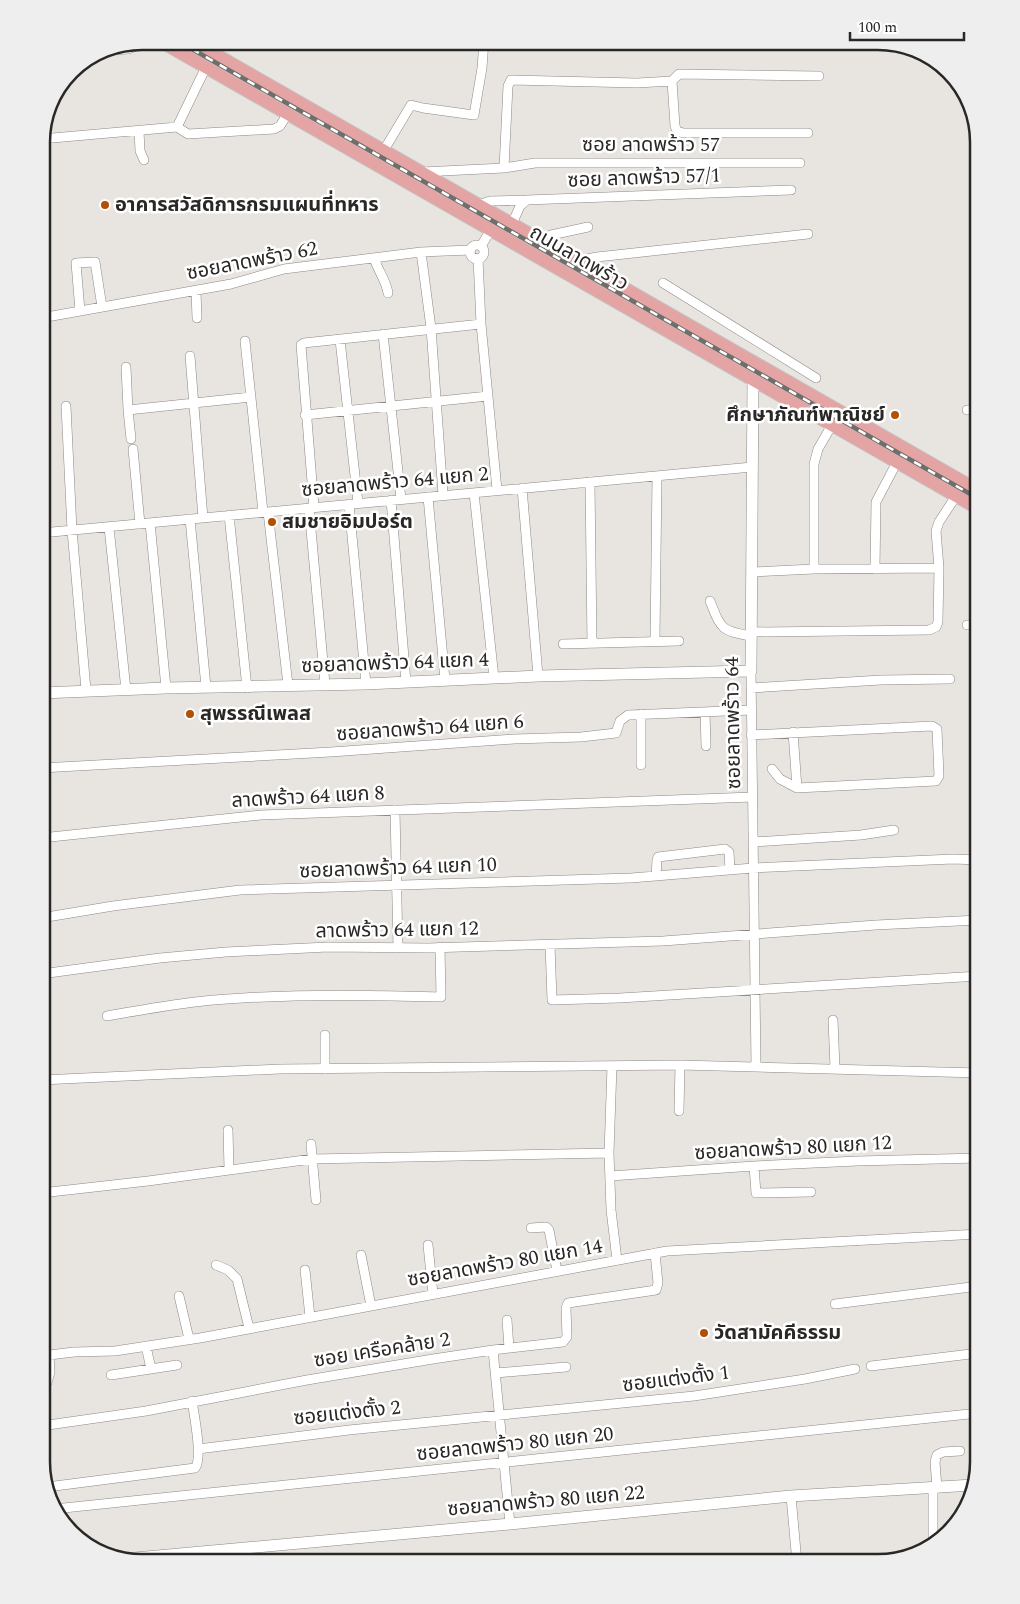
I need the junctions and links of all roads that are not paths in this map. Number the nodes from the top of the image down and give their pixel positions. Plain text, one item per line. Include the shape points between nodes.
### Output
1 (176, 50) edge
2 (208, 50) edge
3 (483, 50) edge
4 (206, 67) junction
5 (819, 76) dead end
6 (672, 81) junction
7 (288, 113) junction
8 (177, 127) junction
9 (139, 131) junction
10 (808, 133) dead end
11 (50, 138) edge
12 (384, 150) junction
13 (144, 160) dead end
14 (375, 163) junction
15 (800, 163) dead end
16 (504, 168) junction
17 (422, 172) junction
18 (791, 190) dead end
19 (527, 200) junction
20 (478, 204) junction
21 (512, 224) junction
22 (588, 227) dead end
23 (491, 230) junction
24 (808, 234) dead end
25 (546, 243) junction
26 (481, 246) junction
27 (471, 250) junction
28 (421, 252) junction
29 (374, 258) junction
30 (478, 258) junction
31 (577, 261) junction
32 (663, 283) dead end
33 (196, 291) junction
34 (388, 293) dead end
35 (102, 307) junction
36 (80, 311) junction
37 (50, 316) edge
38 (197, 318) dead end
39 (481, 324) junction
40 (432, 328) junction
41 (383, 334) junction
42 (245, 340) dead end
43 (340, 340) junction
44 (190, 356) dead end
45 (759, 366) junction
46 (126, 367) dead end
47 (816, 378) dead end
48 (753, 379) junction
49 (488, 396) junction
50 (251, 397) junction
51 (194, 402) junction
52 (438, 402) junction
53 (66, 406) dead end
54 (391, 407) junction
55 (128, 410) junction
56 (967, 410) dead end
57 (970, 410) edge
58 (348, 411) junction
59 (305, 415) junction
60 (832, 425) junction
61 (131, 439) dead end
62 (133, 449) dead end
63 (897, 462) junction
64 (752, 467) junction
65 (657, 476) junction
66 (590, 482) junction
67 (970, 486) edge
68 (522, 488) junction
69 (497, 490) junction
70 (474, 493) junction
71 (443, 496) junction
72 (956, 496) junction
73 (428, 497) junction
74 (401, 499) junction
75 (391, 500) junction
76 (354, 504) junction
77 (970, 504) edge
78 (312, 508) junction
79 (265, 512) junction
80 (229, 515) junction
81 (203, 518) junction
82 (190, 519) junction
83 (145, 523) junction
84 (109, 527) junction
85 (72, 530) junction
86 (50, 533) edge
87 (939, 568) junction
88 (814, 569) junction
89 (875, 569) junction
90 (752, 572) junction
91 (710, 601) dead end
92 (966, 625) dead end
93 (970, 625) edge
94 (751, 634) junction
95 (655, 641) junction
96 (679, 641) dead end
97 (563, 644) dead end
98 (592, 644) junction
99 (751, 671) junction
100 (538, 676) junction
101 (494, 678) junction
102 (950, 679) dead end
103 (445, 680) junction
104 (406, 682) junction
105 (325, 684) junction
106 (366, 684) junction
107 (288, 685) junction
108 (206, 687) junction
109 (166, 688) junction
110 (247, 688) junction
111 (751, 688) junction
112 (86, 690) junction
113 (126, 690) junction
114 (50, 693) edge
115 (751, 710) junction
116 (705, 712) junction
117 (641, 714) junction
118 (793, 732) junction
119 (752, 735) junction
120 (706, 746) dead end
121 (641, 765) dead end
122 (50, 768) edge
123 (772, 769) dead end
124 (798, 788) junction
125 (753, 797) junction
126 (395, 810) junction
127 (894, 830) dead end
128 (50, 837) edge
129 (753, 842) junction
130 (970, 860) edge
131 (753, 868) junction
132 (730, 870) junction
133 (656, 876) junction
134 (396, 886) junction
135 (50, 917) edge
136 (970, 920) edge
137 (755, 934) junction
138 (550, 945) junction
139 (440, 947) junction
140 (398, 948) junction
141 (50, 973) edge
142 (970, 977) edge
143 (755, 990) junction
144 (107, 1016) dead end
145 (833, 1020) dead end
146 (325, 1035) dead end
147 (680, 1065) junction
148 (612, 1066) junction
149 (756, 1066) junction
150 (835, 1068) junction
151 (325, 1069) junction
152 (970, 1073) edge
153 (50, 1080) edge
154 (680, 1111) dead end
155 (228, 1130) dead end
156 (311, 1144) dead end
157 (609, 1153) junction
158 (970, 1158) edge
159 (312, 1159) junction
160 (754, 1166) junction
161 (230, 1169) junction
162 (610, 1176) junction
163 (50, 1192) edge
164 (811, 1192) dead end
165 (316, 1200) dead end
166 (532, 1228) dead end
167 (970, 1234) edge
168 (428, 1245) dead end
169 (656, 1253) junction
170 (361, 1255) dead end
171 (617, 1260) junction
172 (216, 1265) dead end
173 (305, 1270) dead end
174 (557, 1271) junction
175 (970, 1287) edge
176 (433, 1294) junction
177 (179, 1296) dead end
178 (835, 1304) dead end
179 (371, 1306) junction
180 (310, 1317) junction
181 (507, 1320) dead end
182 (249, 1328) junction
183 (189, 1339) junction
184 (146, 1346) junction
185 (509, 1348) junction
186 (494, 1350) junction
187 (970, 1354) edge
188 (50, 1355) edge
189 (177, 1365) dead end
190 (566, 1366) dead end
191 (871, 1366) dead end
192 (151, 1369) junction
193 (856, 1369) dead end
194 (496, 1373) junction
195 (111, 1376) dead end
196 (192, 1401) junction
197 (970, 1414) edge
198 (500, 1415) junction
199 (50, 1425) edge
200 (198, 1449) junction
201 (960, 1450) dead end
202 (505, 1462) junction
203 (967, 1485) edge
204 (54, 1486) edge
205 (935, 1488) junction
206 (791, 1496) junction
207 (63, 1508) edge
208 (510, 1524) junction
209 (933, 1535) edge
210 (169, 1554) edge
211 (796, 1554) edge

1 - 4 main road, ถนนลาดพร้าว
2 - 12 main road, ถนนลาดพร้าว
3 - 12 street via 474,115 411,105
4 - 7 main road, ถนนลาดพร้าว
4 - 8 street
5 - 6 street via 679,74
6 - 10 street, ซอย ลาดพร้าว 57 via 677,131
6 - 16 street via 511,80 508,86
7 - 8 street via 280,126 274,129 188,134
7 - 14 main road, ถนนลาดพร้าว
8 - 9 street
9 - 11 street
9 - 13 street
12 - 14 main road
12 - 17 main road, ถนนลาดพร้าว
14 - 23 main road, ถนนลาดพร้าว
15 - 16 street, ซอย ลาดพร้าว 57 via 535,163
16 - 17 street, ซอย ลาดพร้าว 57
17 - 20 main road, ถนนลาดพร้าว
18 - 19 street, ซอย ลาดพร้าว 57/1
19 - 20 street, ซอย ลาดพร้าว 57/1
19 - 21 street via 520,206
20 - 21 main road, ถนนลาดพร้าว
21 - 25 main road, ถนนลาดพร้าว
22 - 25 street via 551,235
23 - 26 street
23 - 48 main road, ถนนลาดพร้าว
24 - 31 street
25 - 31 main road, ถนนลาดพร้าว
26 - 27 street, ซอยลาดพร้าว 62 via 475,245
26 - 30 street via 484,254
27 - 28 street, ซอยลาดพร้าว 62
27 - 30 street via 472,256
28 - 29 street, ซอยลาดพร้าว 62
28 - 40 street
29 - 33 street, ซอยลาดพร้าว 62 via 284,269
29 - 34 street
30 - 39 street
31 - 45 main road, ถนนลาดพร้าว
32 - 47 street
33 - 35 street, ซอยลาดพร้าว 62
33 - 38 street
35 - 36 street, ซอยลาดพร้าว 62
35 - 36 street via 95,262 76,263
36 - 37 street, ซอยลาดพร้าว 62
39 - 40 street
39 - 49 street
40 - 41 street
40 - 52 street
41 - 43 street
41 - 54 street
42 - 50 street
43 - 58 street
43 - 59 street via 301,345
44 - 51 street
45 - 48 main road
45 - 67 main road, ถนนลาดพร้าว
46 - 55 street
48 - 60 main road, ถนนลาดพร้าว
48 - 64 street, ซอยลาดพร้าว 64
49 - 52 street
49 - 69 street
50 - 51 street
50 - 79 street
51 - 55 street
51 - 81 street
52 - 54 street
52 - 71 street
53 - 85 street
54 - 58 street
54 - 74 street
55 - 61 street
56 - 57 street
58 - 59 street
58 - 76 street
59 - 78 street
60 - 63 main road, ถนนลาดพร้าว
60 - 88 street via 818,449 814,464
62 - 83 street
63 - 72 main road, ถนนลาดพร้าว
63 - 89 street via 876,502
64 - 65 street, ซอยลาดพร้าว 64 แยก 2
64 - 90 street, ซอยลาดพร้าว 64
65 - 66 street, ซอยลาดพร้าว 64 แยก 2
65 - 95 street
66 - 68 street, ซอยลาดพร้าว 64 แยก 2
66 - 98 street
68 - 69 street, ซอยลาดพร้าว 64 แยก 2
68 - 100 street
69 - 70 street, ซอยลาดพร้าว 64 แยก 2
70 - 71 street, ซอยลาดพร้าว 64 แยก 2
70 - 101 street
71 - 73 street, ซอยลาดพร้าว 64 แยก 2
72 - 77 main road, ถนนลาดพร้าว
72 - 87 street via 936,531
73 - 74 street, ซอยลาดพร้าว 64 แยก 2
73 - 103 street
74 - 75 street, ซอยลาดพร้าว 64 แยก 2
75 - 76 street, ซอยลาดพร้าว 64 แยก 2
75 - 104 street
76 - 78 street, ซอยลาดพร้าว 64 แยก 2
76 - 106 street
78 - 79 street, ซอยลาดพร้าว 64 แยก 2
78 - 105 street
79 - 80 street, ซอยลาดพร้าว 64 แยก 2
79 - 107 street
80 - 81 street, ซอยลาดพร้าว 64 แยก 2
80 - 110 street
81 - 82 street, ซอยลาดพร้าว 64 แยก 2
82 - 83 street, ซอยลาดพร้าว 64 แยก 2
82 - 108 street
83 - 84 street, ซอยลาดพร้าว 64 แยก 2
83 - 109 street
84 - 85 street, ซอยลาดพร้าว 64 แยก 2
84 - 113 street
85 - 86 street, ซอยลาดพร้าว 64 แยก 2
85 - 112 street
87 - 89 street
87 - 94 street via 938,622 929,630
88 - 89 street
88 - 90 street
90 - 94 street, ซอยลาดพร้าว 64
91 - 94 street via 722,626 729,632
92 - 93 street
94 - 99 street, ซอยลาดพร้าว 64
95 - 96 street
95 - 98 street
97 - 98 street
99 - 100 street, ซอยลาดพร้าว 64 แยก 4
99 - 111 street, ซอยลาดพร้าว 64
100 - 101 street, ซอยลาดพร้าว 64 แยก 4
101 - 103 street, ซอยลาดพร้าว 64 แยก 4
102 - 111 street
103 - 104 street, ซอยลาดพร้าว 64 แยก 4
104 - 106 street, ซอยลาดพร้าว 64 แยก 4
105 - 106 street, ซอยลาดพร้าว 64 แยก 4
105 - 107 street, ซอยลาดพร้าว 64 แยก 4
107 - 110 street, ซอยลาดพร้าว 64 แยก 4
108 - 109 street, ซอยลาดพร้าว 64 แยก 4
108 - 110 street, ซอยลาดพร้าว 64 แยก 4
109 - 113 street, ซอยลาดพร้าว 64 แยก 4
111 - 115 street, ซอยลาดพร้าว 64
112 - 113 street, ซอยลาดพร้าว 64 แยก 4
112 - 114 street, ซอยลาดพร้าว 64 แยก 4
115 - 116 street, ซอยลาดพร้าว 64 แยก 6
115 - 119 street, ซอยลาดพร้าว 64
116 - 117 street, ซอยลาดพร้าว 64 แยก 6
116 - 120 street
117 - 121 street
117 - 122 street, ซอยลาดพร้าว 64 แยก 6 via 628,715 620,721 616,733 597,736
118 - 119 street
118 - 124 street
118 - 124 street via 932,726 937,729 939,776 936,781
119 - 125 street, ซอยลาดพร้าว 64
123 - 124 street via 780,779
125 - 126 street, ลาดพร้าว 64 แยก 8
125 - 129 street, ซอยลาดพร้าว 64
126 - 128 street, ลาดพร้าว 64 แยก 8 via 261,815
126 - 134 street
127 - 129 street
129 - 131 street, ซอยลาดพร้าว 64
130 - 131 street, ซอยลาดพร้าว 64 แยก 10
131 - 132 street, ซอยลาดพร้าว 64 แยก 10
131 - 137 street, ซอยลาดพร้าว 64
132 - 133 street, ซอยลาดพร้าว 64 แยก 10
132 - 133 street via 729,852 725,849 658,857
133 - 134 street, ซอยลาดพร้าว 64 แยก 10
134 - 135 street, ซอยลาดพร้าว 64 แยก 10 via 240,890
134 - 140 street
136 - 137 street, ลาดพร้าว 64 แยก 12
137 - 138 street, ลาดพร้าว 64 แยก 12
137 - 143 street, ซอยลาดพร้าว 64
138 - 139 street, ลาดพร้าว 64 แยก 12
138 - 143 street via 552,1000
139 - 140 street, ลาดพร้าว 64 แยก 12
139 - 144 street via 441,996 363,994 242,998
140 - 141 street, ลาดพร้าว 64 แยก 12 via 226,952
142 - 143 street
143 - 149 street, ซอยลาดพร้าว 64
145 - 150 street
146 - 151 street
147 - 148 street
147 - 149 street
147 - 154 street
148 - 151 street
148 - 157 street
149 - 150 street
150 - 152 street
151 - 153 street
155 - 161 street
156 - 159 street
157 - 159 street
157 - 162 street
158 - 160 street, ซอยลาดพร้าว 80 แยก 12
159 - 161 street
159 - 165 street
160 - 162 street, ซอยลาดพร้าว 80 แยก 12
160 - 164 street via 756,1193
161 - 163 street
162 - 171 street
166 - 174 street via 546,1227 549,1230
167 - 169 street, ซอยลาดพร้าว 80 แยก 14 via 697,1248
168 - 176 street
169 - 171 street, ซอยลาดพร้าว 80 แยก 14
169 - 185 street, ซอย เครือคล้าย 2 via 656,1290 568,1304 566,1340
170 - 179 street
171 - 174 street, ซอยลาดพร้าว 80 แยก 14
172 - 182 street via 228,1270 236,1279
173 - 180 street
174 - 176 street, ซอยลาดพร้าว 80 แยก 14
175 - 178 street
176 - 179 street, ซอยลาดพร้าว 80 แยก 14
177 - 183 street
179 - 180 street, ซอยลาดพร้าว 80 แยก 14
180 - 182 street, ซอยลาดพร้าว 80 แยก 14
181 - 185 street
182 - 183 street, ซอยลาดพร้าว 80 แยก 14
183 - 184 street, ซอยลาดพร้าว 80 แยก 14
184 - 188 street, ซอยลาดพร้าว 80 แยก 14
184 - 192 street
185 - 186 street, ซอย เครือคล้าย 2
186 - 194 street
186 - 196 street, ซอย เครือคล้าย 2
187 - 191 street
189 - 192 street
190 - 194 street
192 - 195 street
193 - 198 street, ซอยแต่งตั้ง 1 via 694,1396
194 - 198 street
196 - 199 street, ซอย เครือคล้าย 2 via 118,1416
196 - 200 street
197 - 202 street, ซอยลาดพร้าว 80 แยก 20
198 - 200 street, ซอยแต่งตั้ง 2
198 - 202 street
200 - 204 street via 195,1468
201 - 205 street via 937,1456
202 - 207 street, ซอยลาดพร้าว 80 แยก 20
202 - 208 street
203 - 205 street, ซอยลาดพร้าว 80 แยก 22
205 - 206 street, ซอยลาดพร้าว 80 แยก 22
205 - 209 street
206 - 208 street, ซอยลาดพร้าว 80 แยก 22
206 - 211 street
208 - 210 street, ซอยลาดพร้าว 80 แยก 22

